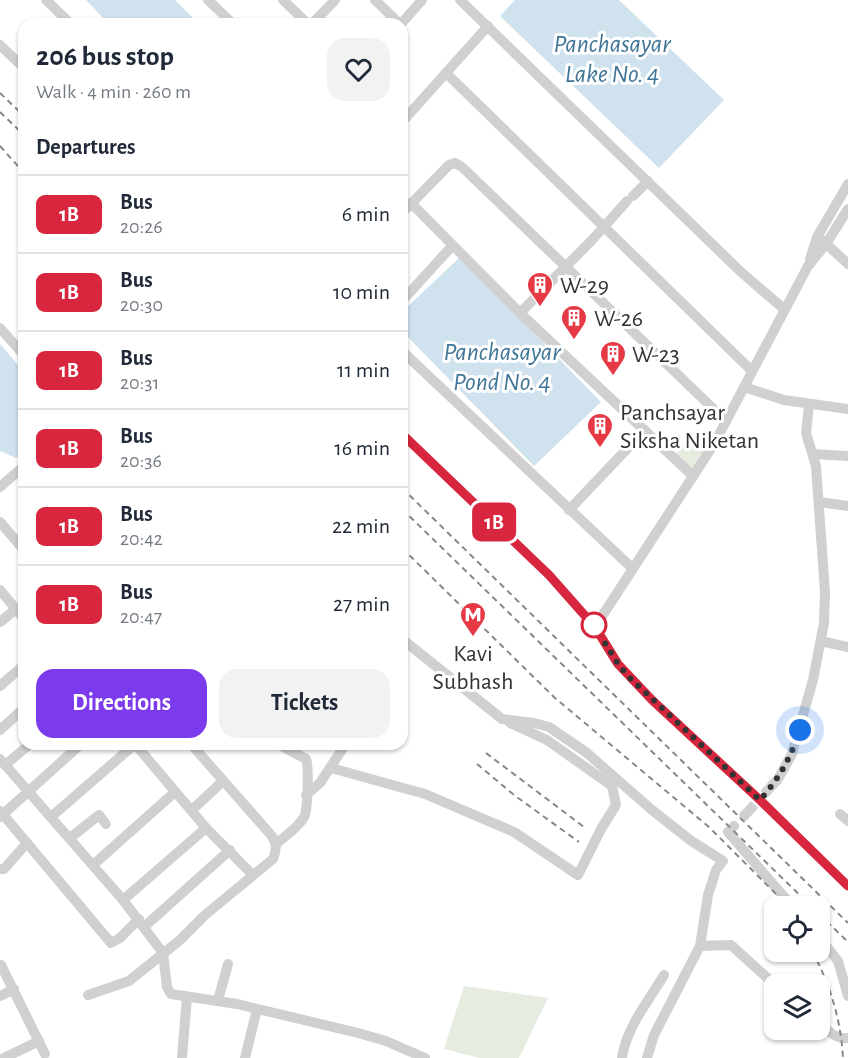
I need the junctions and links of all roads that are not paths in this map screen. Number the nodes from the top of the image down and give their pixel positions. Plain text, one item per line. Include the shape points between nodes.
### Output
1 (45, 0) edge
2 (208, 0) edge
3 (284, 0) edge
4 (335, 0) edge
5 (375, 0) edge
6 (422, 0) edge
7 (460, 0) edge
8 (64, 18) edge
9 (226, 18) edge
10 (304, 18) edge
11 (316, 18) edge
12 (394, 18) edge
13 (406, 18) edge
14 (488, 26) junction
15 (0, 45) edge
16 (18, 63) edge
17 (446, 72) junction
18 (408, 115) edge
19 (648, 181) junction
20 (848, 184) edge
21 (411, 203) junction
22 (408, 206) edge
23 (848, 209) edge
24 (604, 226) junction
25 (822, 240) junction
26 (452, 246) junction
27 (848, 264) edge
28 (566, 266) junction
29 (408, 294) edge
30 (784, 309) junction
31 (520, 313) junction
32 (0, 328) edge
33 (18, 348) edge
34 (408, 357) edge
35 (752, 371) junction
36 (744, 387) junction
37 (808, 405) junction
38 (848, 409) edge
39 (726, 421) junction
40 (645, 430) junction
41 (408, 440) edge
42 (813, 453) junction
43 (848, 456) edge
44 (18, 472) edge
45 (693, 476) junction
46 (0, 488) edge
47 (819, 502) junction
48 (848, 506) edge
49 (569, 510) junction
50 (0, 522) edge
51 (18, 543) edge
52 (632, 568) junction
53 (0, 590) edge
54 (16, 609) junction
55 (18, 612) edge
56 (0, 622) edge
57 (595, 627) junction
58 (821, 641) junction
59 (408, 644) edge
60 (848, 648) edge
61 (18, 670) edge
62 (0, 686) edge
63 (18, 713) edge
64 (502, 719) junction
65 (0, 729) edge
66 (21, 750) edge
67 (74, 750) edge
68 (128, 750) edge
69 (140, 750) edge
70 (196, 750) edge
71 (289, 750) edge
72 (341, 750) edge
73 (3, 762) edge
74 (331, 768) junction
75 (224, 781) junction
76 (28, 792) junction
77 (175, 792) junction
78 (306, 795) junction
79 (760, 800) junction
80 (192, 810) junction
81 (1, 814) edge
82 (744, 816) dead end
83 (51, 817) junction
84 (106, 824) dead end
85 (734, 826) dead end
86 (206, 828) junction
87 (70, 838) junction
88 (27, 843) junction
89 (276, 844) junction
90 (230, 850) junction
91 (93, 865) junction
92 (0, 869) edge
93 (253, 875) junction
94 (848, 886) edge
95 (783, 896) edge
96 (123, 900) junction
97 (141, 923) junction
98 (700, 946) junction
99 (830, 951) edge
100 (164, 953) junction
101 (228, 964) dead end
102 (1, 965) edge
103 (664, 975) dead end
104 (764, 975) edge
105 (14, 989) junction
106 (88, 995) dead end
107 (0, 996) edge
108 (848, 996) edge
109 (187, 997) junction
110 (218, 1000) junction
111 (257, 1009) junction
112 (830, 1032) edge
113 (848, 1038) edge
114 (39, 1041) junction
115 (45, 1054) dead end
116 (4, 1058) edge
117 (182, 1058) edge
118 (245, 1058) edge
119 (425, 1058) edge
120 (622, 1058) edge
121 (647, 1058) edge

1 - 8 street
2 - 9 street
3 - 10 street
4 - 11 street
5 - 12 street
6 - 13 street
7 - 14 street
14 - 17 street
14 - 19 street
15 - 16 street
17 - 18 street
17 - 24 street
19 - 24 street
19 - 30 street
20 - 25 street
21 - 22 street
21 - 26 street
21 - 28 street via 448,165 455,163
23 - 25 street
24 - 28 street
24 - 35 street
25 - 27 street
25 - 30 street
26 - 29 street
26 - 31 street
28 - 31 street
28 - 39 street
30 - 35 street
31 - 40 street
32 - 33 street
34 - 49 street
35 - 36 street
36 - 37 street
36 - 39 street
37 - 38 street
37 - 42 street via 806,434
39 - 45 street
40 - 45 street
40 - 49 street
41 - 57 street via 549,575
42 - 43 street
42 - 47 street
44 - 46 street
45 - 52 street
47 - 48 street
47 - 58 street via 825,592
49 - 52 street
50 - 51 street
52 - 57 street
53 - 54 street
54 - 55 street
54 - 56 street
57 - 79 street via 630,678
58 - 60 street
58 - 79 street via 792,754
59 - 64 street
61 - 62 street
63 - 65 street
64 - 74 street via 547,740 612,786 616,806 578,875 514,832 425,794
64 - 98 street via 549,727 587,753 690,840 723,861 708,896
66 - 73 street
67 - 76 street
68 - 83 street
69 - 77 street
70 - 75 street
71 - 78 street via 306,759
72 - 74 street
73 - 76 street
74 - 78 street
75 - 80 street
75 - 89 street
76 - 81 street
76 - 83 street
77 - 80 street
77 - 91 street
78 - 89 street via 306,815
79 - 82 street
79 - 94 street
80 - 86 street
81 - 88 street
83 - 87 street
84 - 87 street via 99,815
85 - 95 street via 728,832
86 - 90 street
86 - 96 street
87 - 91 street
88 - 92 street
88 - 97 street via 111,943
89 - 93 street via 273,859
90 - 93 street
90 - 97 street
91 - 96 street
93 - 100 street
96 - 97 street
97 - 100 street
98 - 104 street via 731,945
98 - 121 street via 654,1035
99 - 108 street via 838,961
100 - 106 street via 129,981
100 - 109 street via 166,987 171,994
101 - 110 street
102 - 105 street
103 - 120 street via 632,1029
105 - 107 street
105 - 114 street
109 - 110 street
109 - 117 street
110 - 111 street
111 - 118 street
111 - 119 street via 358,1032
112 - 113 street
114 - 115 street
114 - 116 street

